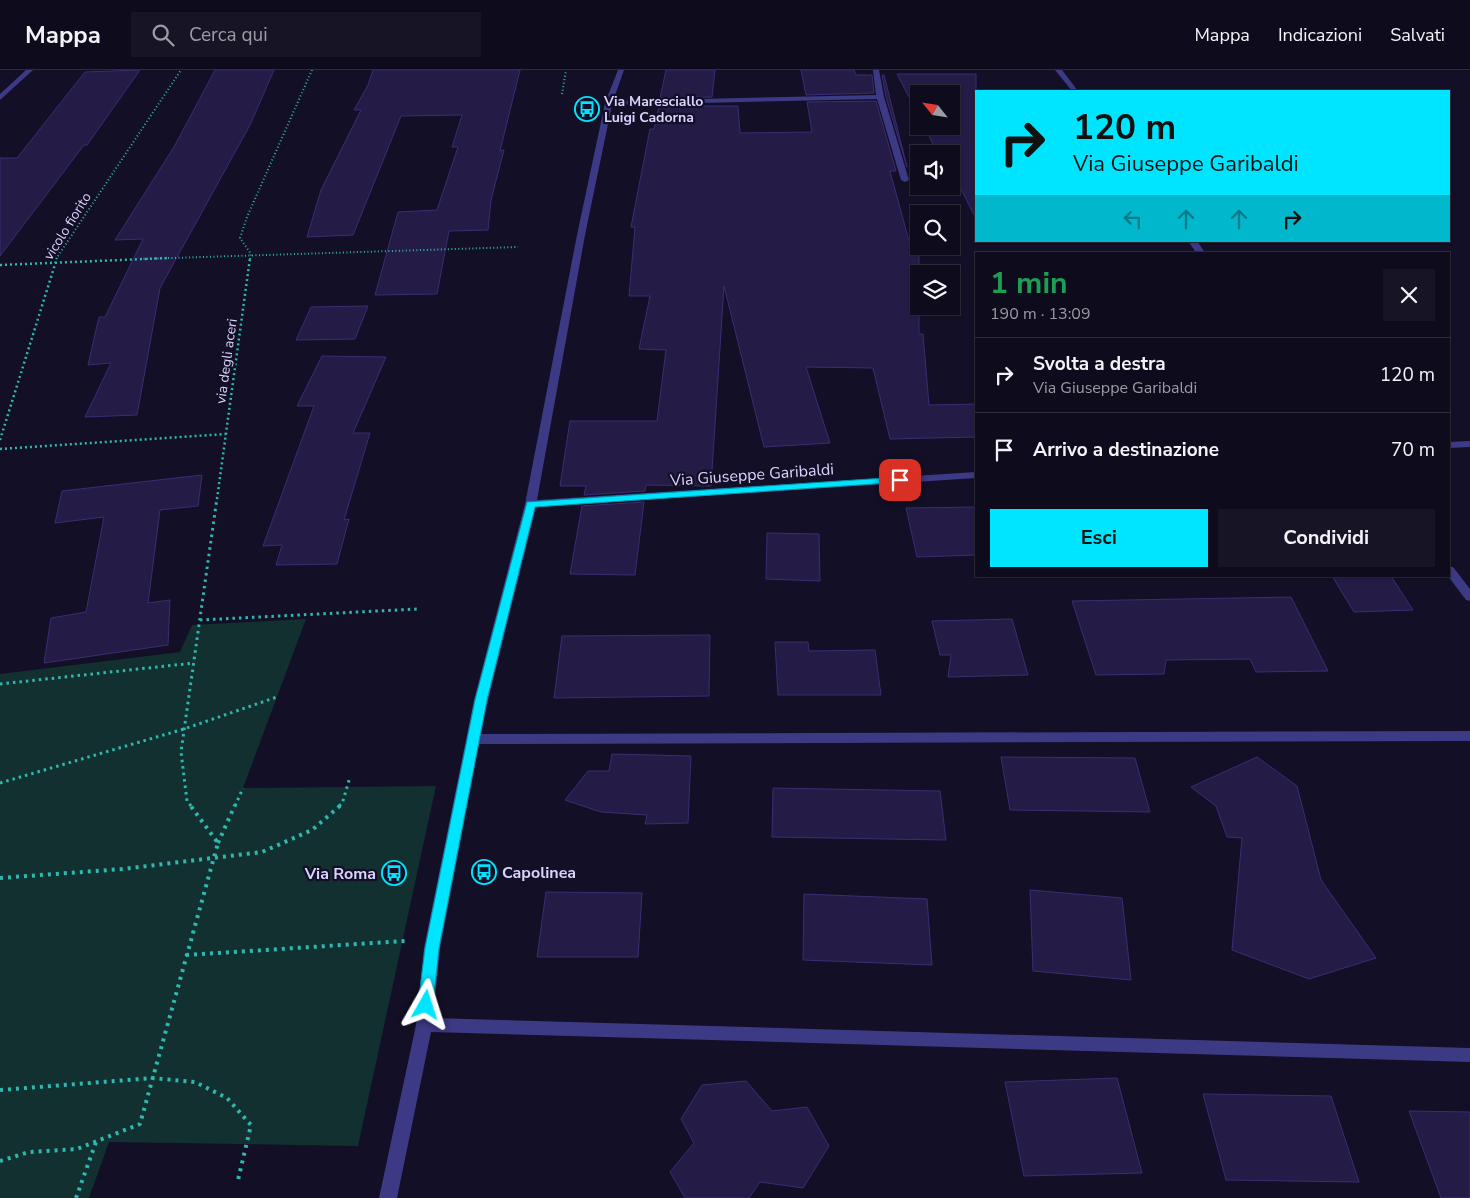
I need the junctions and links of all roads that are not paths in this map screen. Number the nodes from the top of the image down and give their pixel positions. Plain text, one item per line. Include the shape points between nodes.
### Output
1 (30, 70) edge
2 (621, 70) edge
3 (876, 70) edge
4 (1058, 70) edge
5 (1074, 90) edge
6 (880, 97) junction
7 (0, 98) edge
8 (609, 103) junction
9 (905, 180) dead end
10 (1193, 242) edge
11 (1200, 252) edge
12 (1470, 444) edge
13 (1450, 445) edge
14 (975, 475) edge
15 (531, 504) junction
16 (1450, 571) edge
17 (1470, 597) edge
18 (1470, 736) edge
19 (474, 739) junction
20 (424, 1024) junction
21 (1470, 1054) edge
22 (388, 1198) edge

1 - 7 street
2 - 8 street
3 - 6 street
4 - 5 street
6 - 8 street
6 - 9 street
8 - 15 street
10 - 11 street
12 - 13 street
14 - 15 street, Via Giuseppe Garibaldi
15 - 19 street
16 - 17 street
18 - 19 street
19 - 20 street via 434,939
20 - 21 street
20 - 22 street

